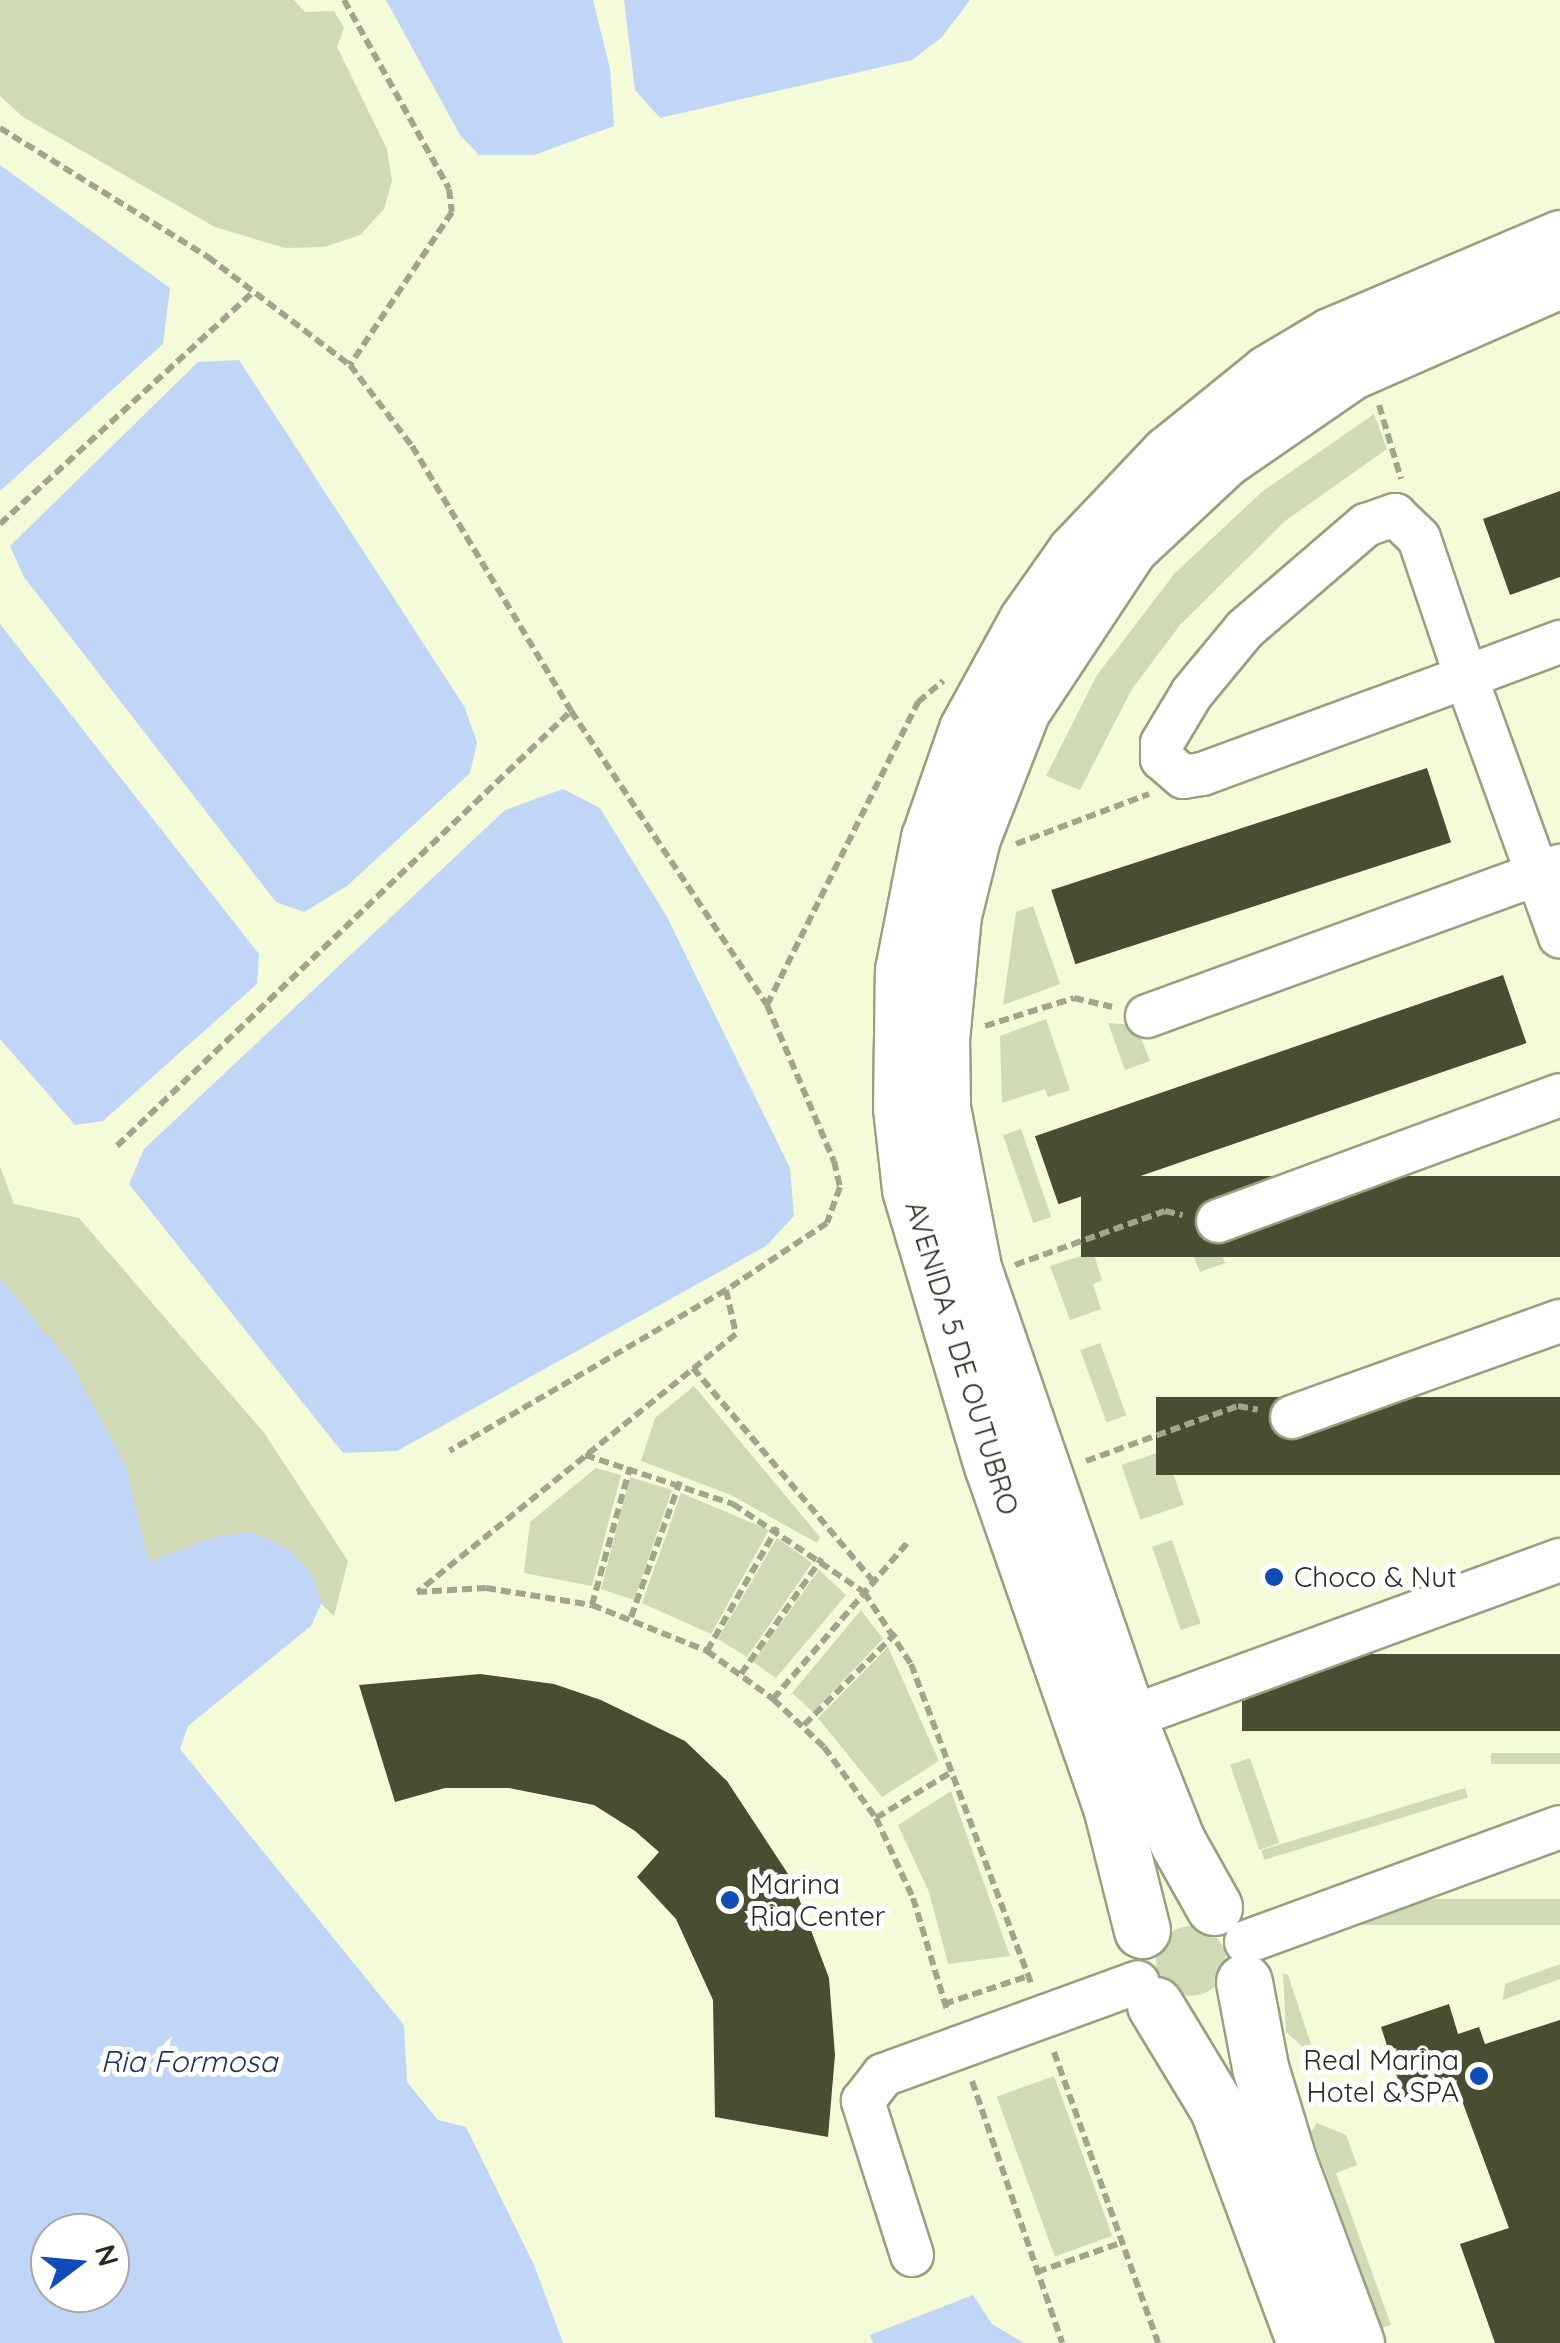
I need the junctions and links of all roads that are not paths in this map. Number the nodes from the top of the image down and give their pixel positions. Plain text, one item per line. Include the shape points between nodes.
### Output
1 (1560, 238) edge
2 (1560, 280) edge
3 (1560, 642) edge
4 (1466, 677) junction
5 (1549, 870) edge
6 (1560, 936) edge
7 (1147, 1016) road end
8 (1560, 1095) edge
9 (1218, 1220) road end
10 (1560, 1321) edge
11 (1292, 1417) road end
12 (1560, 1560) edge
13 (1128, 1718) junction
14 (1560, 1827) edge
15 (1235, 1944) junction
16 (1145, 1972) junction
17 (912, 2255) dead end
18 (1306, 2343) edge
19 (1356, 2343) edge

1 - 16 main road, AVENIDA 5 DE OUTUBRO via 1332,335 1217,411 1076,552 994,677 946,778 914,902 900,1041 910,1190 992,1466 1111,1807
2 - 13 main road, AVENIDA 5 DE OUTUBRO via 1350,372 1278,417 1170,506 1093,596 1039,680 995,771 966,863 941,1039 951,1170 976,1279
3 - 4 street
4 - 4 street via 1419,538 1395,515 1366,525 1245,629 1192,694 1162,744 1162,759 1183,777 1202,774
4 - 5 street
5 - 6 street
5 - 7 street
8 - 9 street
10 - 11 street
12 - 13 street
13 - 15 main road, AVENIDA 5 DE OUTUBRO via 1177,1842
14 - 15 street
15 - 16 main road via 1182,1903
15 - 16 main road via 1222,2009 1206,2016 1188,2018
15 - 19 main road, AVENIDA 5 DE OUTUBRO via 1277,2123
16 - 17 street via 883,2075 863,2101
16 - 18 main road, AVENIDA 5 DE OUTUBRO via 1218,2109

